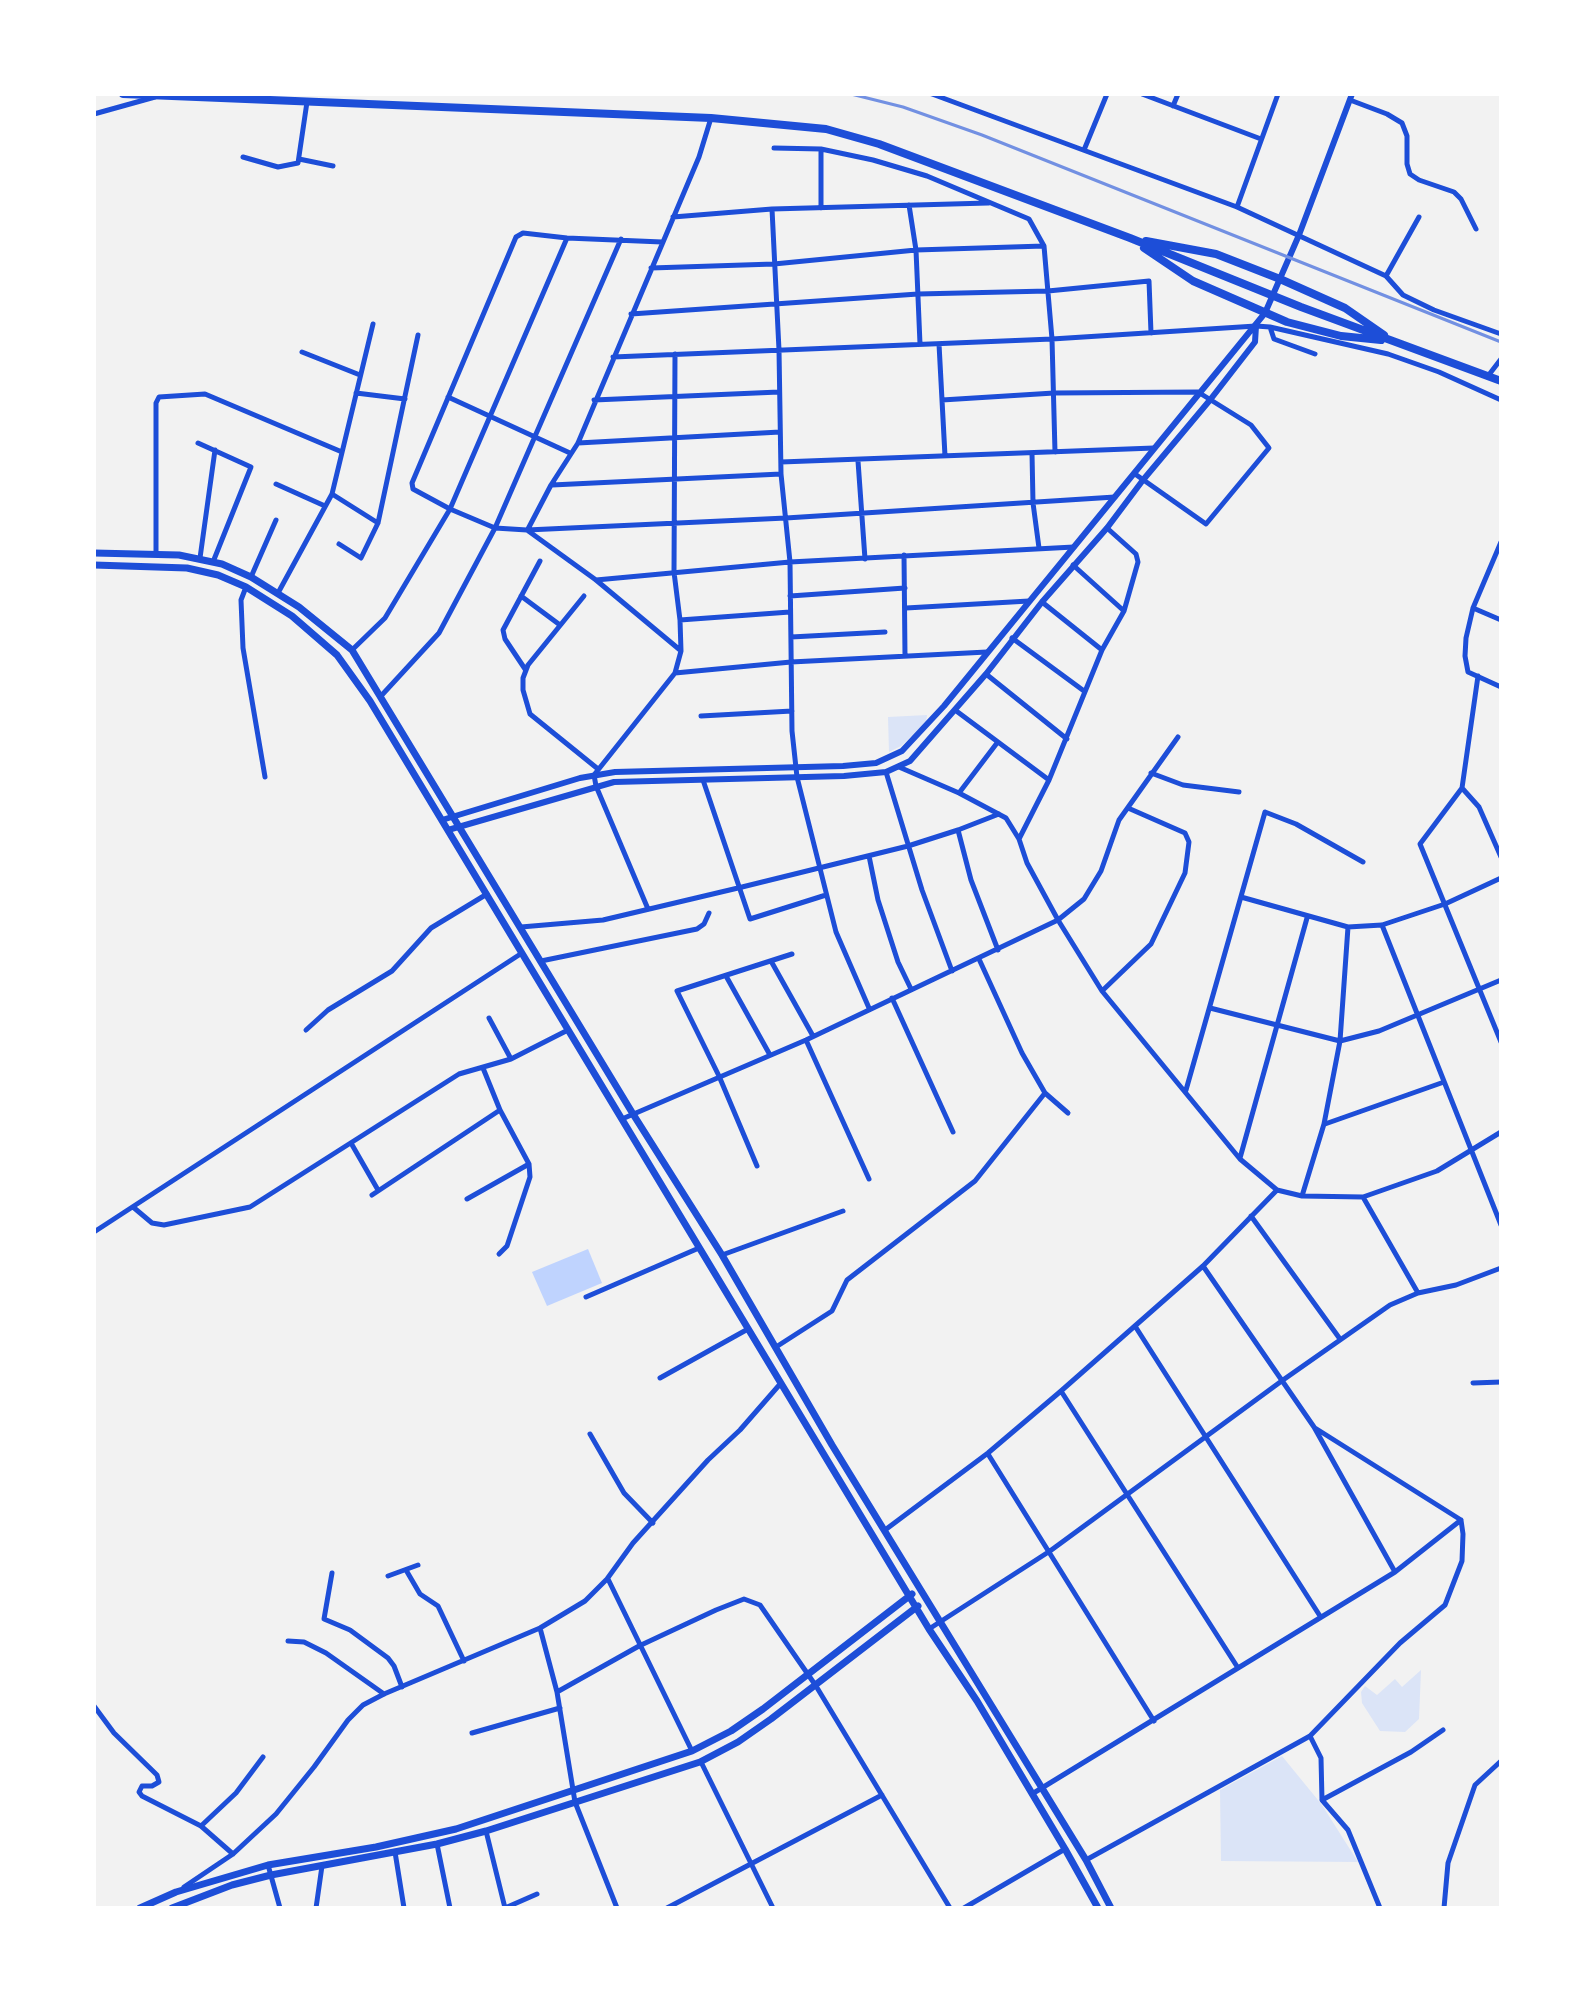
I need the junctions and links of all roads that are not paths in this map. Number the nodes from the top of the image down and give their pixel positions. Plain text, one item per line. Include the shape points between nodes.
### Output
1 (123, 94) edge
2 (932, 94) edge
3 (1107, 94) edge
4 (1142, 94) edge
5 (1178, 94) edge
6 (1278, 94) edge
7 (158, 96) junction
8 (1351, 97) edge
9 (307, 101) junction
10 (1173, 106) junction
11 (94, 114) edge
12 (711, 118) junction
13 (1261, 139) junction
14 (774, 148) dead end
15 (821, 149) junction
16 (1084, 150) junction
17 (243, 157) dead end
18 (299, 159) junction
19 (333, 166) dead end
20 (991, 203) junction
21 (909, 205) junction
22 (1237, 207) junction
23 (821, 208) junction
24 (772, 209) junction
25 (673, 217) junction
26 (1419, 217) dead end
27 (1476, 229) dead end
28 (1299, 235) junction
29 (567, 238) junction
30 (1130, 238) junction
31 (621, 239) junction
32 (662, 242) junction
33 (1044, 246) junction
34 (916, 250) junction
35 (774, 264) junction
36 (651, 268) junction
37 (1386, 276) junction
38 (1280, 279) junction
39 (1048, 291) junction
40 (918, 294) junction
41 (777, 302) junction
42 (1265, 313) junction
43 (631, 314) junction
44 (373, 324) dead end
45 (1256, 326) junction
46 (1270, 327) junction
47 (1151, 333) junction
48 (1501, 334) edge
49 (418, 335) dead end
50 (1052, 339) junction
51 (1394, 342) junction
52 (920, 344) junction
53 (939, 344) junction
54 (779, 350) junction
55 (302, 352) dead end
56 (675, 354) junction
57 (1315, 354) dead end
58 (613, 357) junction
59 (1501, 359) edge
60 (360, 375) junction
61 (1488, 376) junction
62 (1501, 381) edge
63 (779, 392) junction
64 (1198, 392) junction
65 (356, 393) junction
66 (1054, 393) junction
67 (448, 397) junction
68 (676, 397) junction
69 (405, 399) junction
70 (594, 400) junction
71 (942, 400) junction
72 (1210, 400) junction
73 (1501, 400) edge
74 (489, 415) junction
75 (780, 432) junction
76 (534, 436) junction
77 (677, 438) junction
78 (198, 443) dead end
79 (578, 443) junction
80 (1154, 448) junction
81 (215, 450) junction
82 (342, 452) junction
83 (1055, 452) junction
84 (570, 453) junction
85 (1032, 453) junction
86 (945, 456) junction
87 (858, 461) junction
88 (781, 462) junction
89 (781, 474) junction
90 (1135, 474) junction
91 (675, 480) junction
92 (1143, 480) junction
93 (276, 484) dead end
94 (551, 485) junction
95 (332, 494) junction
96 (1116, 497) junction
97 (1033, 503) junction
98 (325, 506) junction
99 (450, 509) junction
100 (861, 512) junction
101 (786, 518) junction
102 (276, 520) dead end
103 (378, 523) junction
104 (674, 523) junction
105 (495, 528) junction
106 (1107, 528) junction
107 (527, 530) junction
108 (339, 544) dead end
109 (1075, 547) junction
110 (1500, 547) edge
111 (1039, 548) junction
112 (94, 553) edge
113 (156, 555) junction
114 (904, 555) junction
115 (200, 558) junction
116 (865, 559) junction
117 (540, 561) dead end
118 (213, 562) junction
119 (790, 562) junction
120 (94, 565) edge
121 (1073, 565) junction
122 (674, 572) junction
123 (251, 577) junction
124 (596, 580) junction
125 (246, 587) junction
126 (905, 588) junction
127 (278, 593) junction
128 (521, 596) junction
129 (584, 596) dead end
130 (790, 596) junction
131 (1029, 601) junction
132 (1042, 602) junction
133 (906, 608) junction
134 (1473, 608) junction
135 (1124, 611) junction
136 (790, 612) junction
137 (680, 620) junction
138 (1501, 620) edge
139 (560, 625) junction
140 (885, 632) dead end
141 (791, 637) junction
142 (1012, 638) junction
143 (352, 650) junction
144 (1102, 650) junction
145 (681, 651) junction
146 (987, 652) junction
147 (905, 656) junction
148 (791, 662) junction
149 (525, 669) junction
150 (675, 673) junction
151 (986, 674) junction
152 (1478, 676) junction
153 (1501, 687) edge
154 (1084, 691) junction
155 (381, 696) junction
156 (955, 710) junction
157 (792, 711) junction
158 (701, 716) dead end
159 (1178, 737) dead end
160 (1067, 739) junction
161 (997, 743) junction
162 (898, 766) junction
163 (796, 768) junction
164 (596, 772) junction
165 (886, 772) junction
166 (1151, 773) junction
167 (265, 777) dead end
168 (797, 777) junction
169 (703, 780) junction
170 (1049, 780) junction
171 (596, 786) junction
172 (1462, 788) junction
173 (1239, 792) dead end
174 (959, 793) junction
175 (1128, 808) junction
176 (1000, 814) junction
177 (454, 816) junction
178 (442, 820) junction
179 (460, 827) junction
180 (448, 830) junction
181 (958, 830) junction
182 (1019, 839) junction
183 (908, 846) junction
184 (869, 856) junction
185 (1501, 857) edge
186 (1363, 862) dead end
187 (819, 868) junction
188 (1501, 878) edge
189 (738, 888) junction
190 (487, 894) junction
191 (826, 895) junction
192 (1241, 897) junction
193 (1445, 904) junction
194 (648, 909) junction
195 (709, 913) dead end
196 (1307, 918) junction
197 (1058, 920) junction
198 (1382, 925) junction
199 (521, 927) junction
200 (1348, 927) junction
201 (998, 950) junction
202 (522, 953) junction
203 (792, 954) dead end
204 (979, 959) junction
205 (541, 961) junction
206 (771, 961) junction
207 (952, 971) junction
208 (726, 976) junction
209 (1501, 980) edge
210 (911, 989) junction
211 (1479, 989) junction
212 (1102, 991) junction
213 (892, 998) junction
214 (869, 1008) junction
215 (1210, 1008) junction
216 (1418, 1016) junction
217 (489, 1018) dead end
218 (1277, 1025) junction
219 (306, 1030) dead end
220 (568, 1030) junction
221 (813, 1036) junction
222 (806, 1040) junction
223 (1340, 1041) junction
224 (1501, 1042) edge
225 (770, 1055) junction
226 (511, 1059) junction
227 (483, 1068) junction
228 (719, 1076) junction
229 (1444, 1082) junction
230 (1186, 1091) junction
231 (1045, 1093) junction
232 (500, 1110) junction
233 (1068, 1113) dead end
234 (633, 1114) junction
235 (622, 1119) junction
236 (1324, 1124) junction
237 (953, 1132) dead end
238 (1501, 1132) edge
239 (351, 1143) junction
240 (1472, 1151) junction
241 (1240, 1159) junction
242 (529, 1164) junction
243 (757, 1166) dead end
244 (869, 1179) dead end
245 (378, 1190) junction
246 (1277, 1190) junction
247 (372, 1195) dead end
248 (1302, 1196) junction
249 (1363, 1197) junction
250 (467, 1199) dead end
251 (133, 1207) junction
252 (843, 1211) dead end
253 (1251, 1216) junction
254 (1501, 1225) edge
255 (94, 1232) edge
256 (699, 1247) junction
257 (499, 1254) dead end
258 (722, 1255) junction
259 (1203, 1266) junction
260 (1501, 1268) edge
261 (1418, 1293) junction
262 (586, 1297) dead end
263 (1135, 1326) junction
264 (748, 1329) junction
265 (1340, 1339) junction
266 (776, 1347) junction
267 (660, 1378) dead end
268 (1283, 1380) junction
269 (1501, 1382) edge
270 (781, 1383) junction
271 (1473, 1383) dead end
272 (1061, 1391) junction
273 (1314, 1427) junction
274 (590, 1434) dead end
275 (1205, 1436) junction
276 (988, 1453) junction
277 (1127, 1494) junction
278 (1461, 1520) junction
279 (653, 1523) junction
280 (885, 1530) junction
281 (1050, 1551) junction
282 (418, 1565) dead end
283 (406, 1570) junction
284 (1395, 1572) junction
285 (332, 1573) dead end
286 (388, 1576) dead end
287 (607, 1579) junction
288 (920, 1589) junction
289 (909, 1596) junction
290 (926, 1600) junction
291 (916, 1607) junction
292 (1320, 1616) junction
293 (940, 1624) junction
294 (540, 1628) junction
295 (929, 1629) junction
296 (288, 1641) dead end
297 (639, 1646) junction
298 (464, 1661) junction
299 (1238, 1668) junction
300 (808, 1675) junction
301 (816, 1686) junction
302 (402, 1687) junction
303 (557, 1692) junction
304 (384, 1694) junction
305 (94, 1706) edge
306 (560, 1708) junction
307 (1154, 1721) junction
308 (1443, 1730) dead end
309 (472, 1733) dead end
310 (1310, 1736) junction
311 (692, 1751) junction
312 (263, 1757) dead end
313 (1501, 1761) edge
314 (700, 1762) junction
315 (1044, 1789) junction
316 (573, 1792) junction
317 (1032, 1794) junction
318 (882, 1795) junction
319 (1322, 1800) junction
320 (575, 1802) junction
321 (201, 1826) junction
322 (486, 1831) junction
323 (437, 1844) junction
324 (1065, 1849) junction
325 (395, 1852) junction
326 (233, 1854) junction
327 (1086, 1860) junction
328 (268, 1865) junction
329 (752, 1865) junction
330 (322, 1866) junction
331 (271, 1875) junction
332 (176, 1892) junction
333 (537, 1894) dead end
334 (145, 1907) edge
335 (172, 1908) edge
336 (280, 1908) edge
337 (316, 1908) edge
338 (404, 1908) edge
339 (450, 1908) edge
340 (505, 1908) edge
341 (617, 1908) edge
342 (667, 1908) edge
343 (773, 1908) edge
344 (950, 1908) edge
345 (964, 1908) edge
346 (1098, 1908) edge
347 (1111, 1908) edge
348 (1380, 1908) edge
349 (1444, 1908) edge

1 - 7 main road
2 - 16 street
3 - 16 street
4 - 10 street
5 - 10 street
6 - 13 street
7 - 9 main road
7 - 11 street
8 - 27 street via 1402,123 1410,174 1454,192
8 - 28 street
9 - 12 main road
9 - 18 street
10 - 13 street
12 - 25 street
12 - 30 main road via 826,129 879,144
13 - 22 street
14 - 15 street
15 - 20 street via 927,176
15 - 23 street
16 - 22 street
17 - 18 street via 278,167 293,166
18 - 19 street
20 - 21 street
20 - 33 street via 1029,219
21 - 23 street
21 - 34 street
22 - 28 street
23 - 24 street
24 - 25 street
24 - 35 street
25 - 32 street
26 - 37 street
28 - 37 street
28 - 38 street
29 - 31 street
29 - 67 street via 523,233 516,237
29 - 74 street
30 - 38 main road via 1216,254
30 - 42 main road via 1193,281
30 - 51 main road
31 - 32 street
31 - 76 street
32 - 36 street
33 - 34 street
33 - 39 street
34 - 35 street
34 - 40 street
35 - 36 street
35 - 41 street
36 - 43 street
37 - 48 street via 1403,295
38 - 42 street
38 - 51 main road via 1345,308
39 - 40 street
39 - 47 street via 1149,281
39 - 50 street
40 - 41 street
40 - 52 street
41 - 43 street
41 - 54 street
42 - 45 street
42 - 51 main road via 1341,336
43 - 58 street
44 - 60 street
45 - 46 street
45 - 47 street
45 - 64 street
45 - 72 street via 1255,342
46 - 57 street via 1274,339
46 - 73 street via 1388,354
47 - 50 street
49 - 69 street
50 - 53 street
50 - 66 street
51 - 61 main road
52 - 53 street
52 - 54 street
53 - 71 street
54 - 56 street
54 - 63 street
55 - 60 street
56 - 58 street
56 - 68 street
58 - 70 street
59 - 61 street
60 - 65 street
61 - 62 main road
63 - 68 street
63 - 75 street
64 - 66 street
64 - 72 street
64 - 80 street
65 - 69 street
65 - 82 street
66 - 71 street
66 - 83 street
67 - 74 street
67 - 99 street via 411,486
68 - 70 street
68 - 77 street
69 - 103 street
70 - 79 street
71 - 86 street
72 - 92 street
72 - 92 street via 1251,425 1269,448 1206,524
74 - 76 street
74 - 99 street
75 - 77 street
75 - 88 street
76 - 84 street
76 - 105 street
77 - 79 street
77 - 91 street
78 - 81 street
79 - 84 street
80 - 83 street
80 - 90 street
81 - 115 street
81 - 118 street via 251,467
82 - 95 street
82 - 113 street via 205,394 159,397
83 - 85 street
84 - 94 street
85 - 86 street
85 - 97 street
86 - 87 street
87 - 88 street
87 - 100 street
88 - 89 street
89 - 91 street
89 - 101 street
90 - 92 street
90 - 96 street
91 - 94 street
91 - 104 street
92 - 106 street
93 - 98 street
94 - 107 street
95 - 98 street
95 - 103 street
96 - 97 street
96 - 109 street
97 - 100 street
97 - 111 street
98 - 127 street
99 - 105 street
99 - 143 street via 385,618
100 - 101 street
100 - 116 street
101 - 104 street
101 - 119 street
102 - 123 street
103 - 108 street via 361,558
104 - 107 street
104 - 122 street
105 - 107 street
105 - 155 street via 439,633
106 - 121 street
106 - 135 street via 1138,562
107 - 124 street
109 - 111 street
109 - 131 street
110 - 134 street
111 - 114 street
112 - 113 main road
113 - 115 main road
114 - 116 street
114 - 126 street
115 - 118 main road
116 - 119 street
117 - 128 street
118 - 123 main road
119 - 122 street
119 - 130 street
120 - 125 main road via 187,568
121 - 132 street
121 - 135 street
122 - 124 street
122 - 137 street
123 - 127 main road
124 - 145 street
125 - 167 street via 241,600 243,648
125 - 178 main road via 292,616 337,655
126 - 130 street
126 - 133 street
127 - 143 main road
128 - 139 street
128 - 149 street via 504,634
129 - 139 street
130 - 136 street
131 - 133 street
131 - 146 street
132 - 142 street
132 - 144 street
133 - 147 street
134 - 138 street
134 - 152 street via 1466,638 1468,672
135 - 144 street
136 - 137 street
136 - 141 street
137 - 145 street
139 - 149 street
140 - 141 street
141 - 148 street
142 - 151 street
142 - 154 street
143 - 155 main road
144 - 154 street
145 - 150 street
146 - 147 street
146 - 163 street via 902,751 876,763
147 - 148 street
148 - 150 street
148 - 157 street
149 - 164 street via 530,714
150 - 164 street
151 - 156 street
151 - 160 street
152 - 153 street
152 - 172 street
154 - 160 street
155 - 177 main road
156 - 161 street
156 - 162 street via 910,761
157 - 158 street
157 - 163 street
159 - 166 street
160 - 170 street
161 - 170 street
161 - 174 street
162 - 165 street
162 - 174 street
163 - 164 street
163 - 168 street
164 - 171 street
164 - 177 street
165 - 168 street
165 - 183 street
166 - 173 street via 1183,785
166 - 175 street
168 - 169 street
168 - 187 street
169 - 171 street
169 - 189 street
170 - 182 street
171 - 179 street
171 - 194 street
172 - 185 street via 1479,807
172 - 193 street via 1420,844
174 - 176 street
175 - 197 street via 1084,899
175 - 212 street via 1185,833 1185,873 1151,944
176 - 181 street
176 - 182 street
177 - 178 street
177 - 179 main road
178 - 180 main road
179 - 180 street
179 - 199 main road
180 - 190 main road
181 - 183 street
181 - 201 street
182 - 197 street
183 - 184 street
183 - 207 street
184 - 187 street
184 - 210 street via 882,912
186 - 192 street via 1265,812
187 - 189 street
187 - 191 street
188 - 193 street
189 - 191 street via 750,919
189 - 194 street
190 - 202 main road
190 - 219 street via 431,928 392,971 328,1010
191 - 214 street
192 - 196 street
192 - 215 street
193 - 198 street
193 - 211 street
194 - 199 street via 603,920
195 - 205 street via 697,929
196 - 200 street
196 - 218 street
197 - 201 street
197 - 212 street
198 - 200 street
198 - 216 street
199 - 205 main road
200 - 223 street
201 - 204 street
202 - 220 main road
202 - 251 street
203 - 206 street
204 - 207 street
204 - 231 street
205 - 234 main road
206 - 208 street
206 - 221 street
207 - 210 street
208 - 225 street
208 - 228 street via 677,991
209 - 211 street
210 - 213 street
211 - 216 street
211 - 224 street
212 - 230 street
213 - 214 street
213 - 237 street
214 - 221 street
215 - 218 street
215 - 230 street
216 - 223 street
216 - 229 street
217 - 226 street
218 - 223 street
218 - 241 street
220 - 226 street
220 - 235 main road
221 - 222 street
222 - 225 street
222 - 244 street
223 - 236 street
225 - 228 street
226 - 227 street
227 - 232 street
227 - 239 street via 459,1074
228 - 234 street
228 - 243 street
229 - 236 street
229 - 240 street
230 - 241 street
231 - 233 street
231 - 266 street via 975,1181 847,1280 832,1311
232 - 242 street
232 - 245 street
234 - 235 street
234 - 258 main road
235 - 256 main road
236 - 248 street
238 - 240 street
239 - 245 street
239 - 251 street via 250,1207 164,1225 152,1223
240 - 249 street via 1437,1171
240 - 254 street
241 - 246 street
242 - 250 street
242 - 257 street via 526,1191 507,1246
245 - 247 street
246 - 248 street
246 - 253 street
248 - 249 street
249 - 261 street
251 - 255 street
252 - 258 street
253 - 259 street
253 - 265 street
256 - 262 street
256 - 264 main road
258 - 266 main road
259 - 263 street
259 - 268 street
260 - 261 street
261 - 265 street
263 - 272 street
263 - 275 street
264 - 267 street
264 - 270 main road
265 - 268 street
266 - 280 main road
268 - 273 street
268 - 275 street
269 - 271 street
270 - 279 street
270 - 289 main road
272 - 276 street
272 - 277 street
273 - 278 street
273 - 284 street
274 - 279 street via 624,1493
275 - 277 street
275 - 292 street
276 - 280 street
276 - 281 street
277 - 281 street
277 - 299 street
278 - 284 street
278 - 310 street via 1462,1561 1445,1605 1400,1643
279 - 287 street
280 - 288 main road
281 - 293 street
281 - 307 street
282 - 283 street
283 - 286 street
283 - 298 street via 420,1594 438,1606
284 - 292 street
285 - 302 street via 324,1619 350,1630 388,1658
287 - 294 street via 585,1601
287 - 297 street
288 - 289 main road
288 - 290 main road
289 - 291 main road
289 - 300 main road
290 - 291 main road
290 - 293 main road
291 - 295 main road
291 - 301 main road
292 - 299 street
293 - 295 street
293 - 315 main road
294 - 298 street
294 - 303 street
295 - 317 main road
296 - 304 street via 326,1653
297 - 300 street via 744,1599 760,1605
297 - 303 street
297 - 311 street
298 - 302 street
299 - 307 street
300 - 301 street
300 - 311 main road via 731,1731
301 - 314 main road via 738,1742
301 - 318 street
302 - 304 street
303 - 306 street
304 - 326 street via 348,1720 276,1814
305 - 321 street via 157,1775 159,1782 142,1786 139,1792
306 - 309 street
306 - 316 street
307 - 315 street
308 - 319 street
310 - 319 street via 1321,1758
310 - 327 street
311 - 316 main road
312 - 321 street
313 - 349 street via 1475,1785 1448,1863
314 - 320 main road
314 - 329 street
315 - 317 street
315 - 327 main road
316 - 320 street
316 - 328 main road via 456,1829
317 - 324 main road
318 - 329 street
318 - 344 street
319 - 348 street via 1348,1830
320 - 322 main road
320 - 341 street
321 - 326 street
322 - 323 main road
322 - 340 street
323 - 325 main road
323 - 339 street
324 - 345 street
324 - 346 main road
325 - 330 main road
325 - 338 street
326 - 332 street
327 - 347 main road
328 - 331 street
328 - 332 main road
329 - 342 street
329 - 343 street
330 - 331 main road
330 - 337 street
331 - 335 main road
331 - 336 street
332 - 334 main road
333 - 340 street

